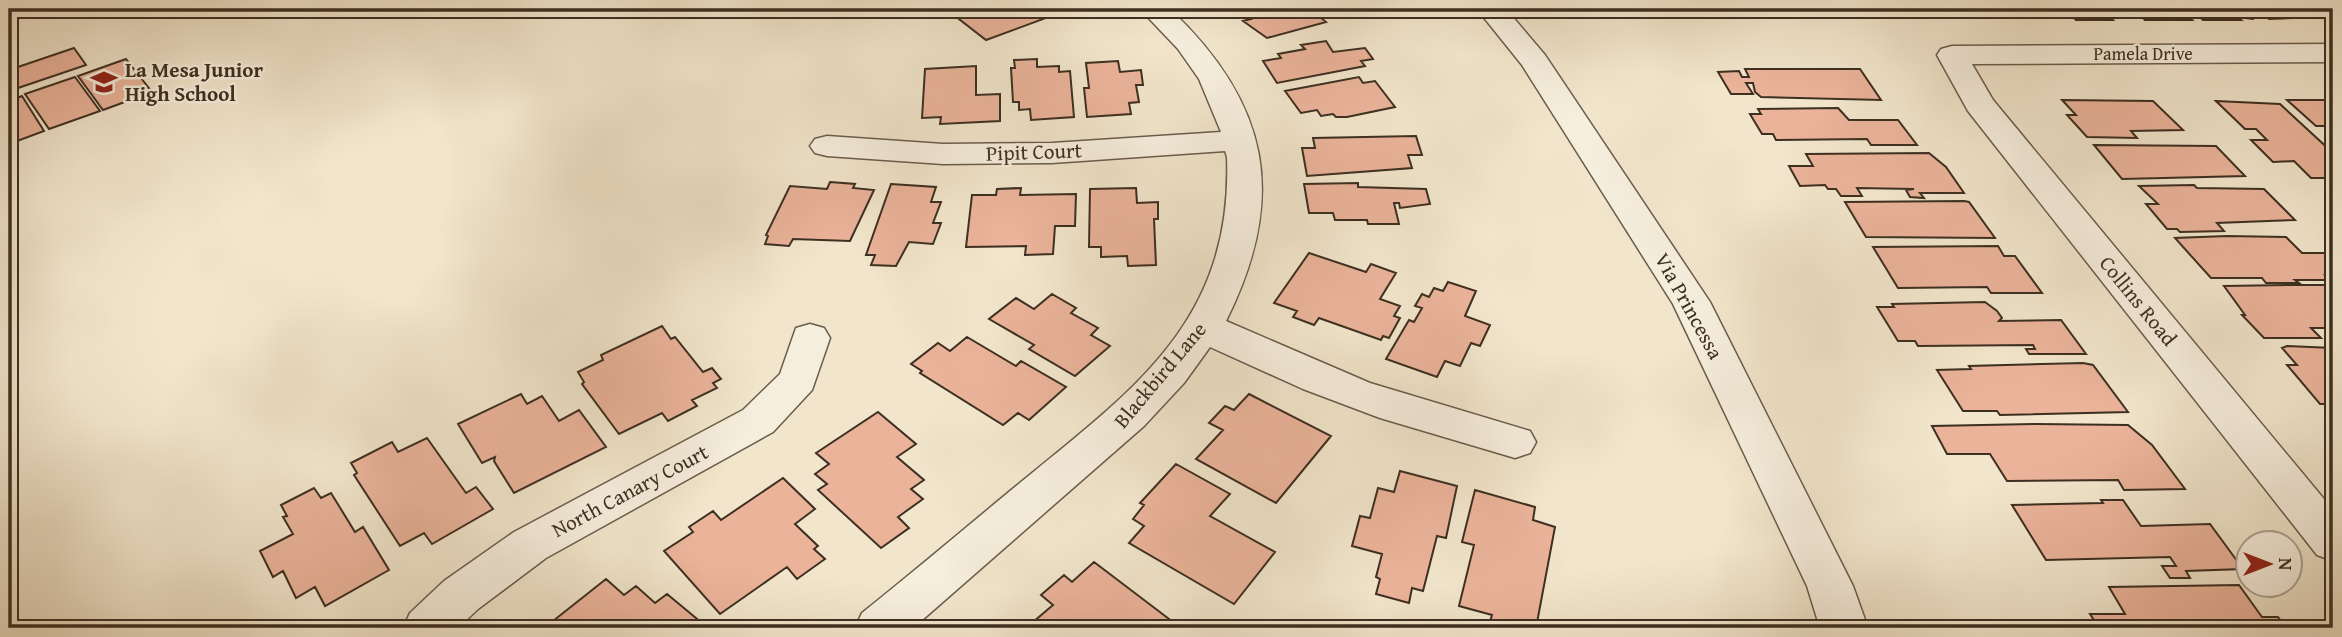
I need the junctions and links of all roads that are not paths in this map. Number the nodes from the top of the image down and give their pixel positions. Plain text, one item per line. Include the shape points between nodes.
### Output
1 (1154, 9) edge
2 (1491, 9) edge
3 (2333, 53) edge
4 (1952, 55) joint
5 (1242, 140) junction
6 (827, 146) dead end
7 (1203, 327) junction
8 (810, 338) dead end
9 (1515, 443) dead end
10 (2333, 542) edge
11 (427, 628) edge
12 (879, 628) edge
13 (1844, 628) edge

1 - 5 street, Blackbird Lane via 1202,57 1225,95
2 - 13 street, Via Princessa via 1534,61 1691,302 1830,586
3 - 4 street, Pamela Drive
4 - 10 street, Collins Road via 1979,104
5 - 6 street, Pipit Court via 1052,153 943,154
5 - 7 street, Blackbird Lane via 1248,181 1244,226 1230,276
7 - 9 street via 1364,400
7 - 12 street, Blackbird Lane via 1127,419
8 - 11 street, North Canary Court via 798,380 758,421 530,545 461,595

